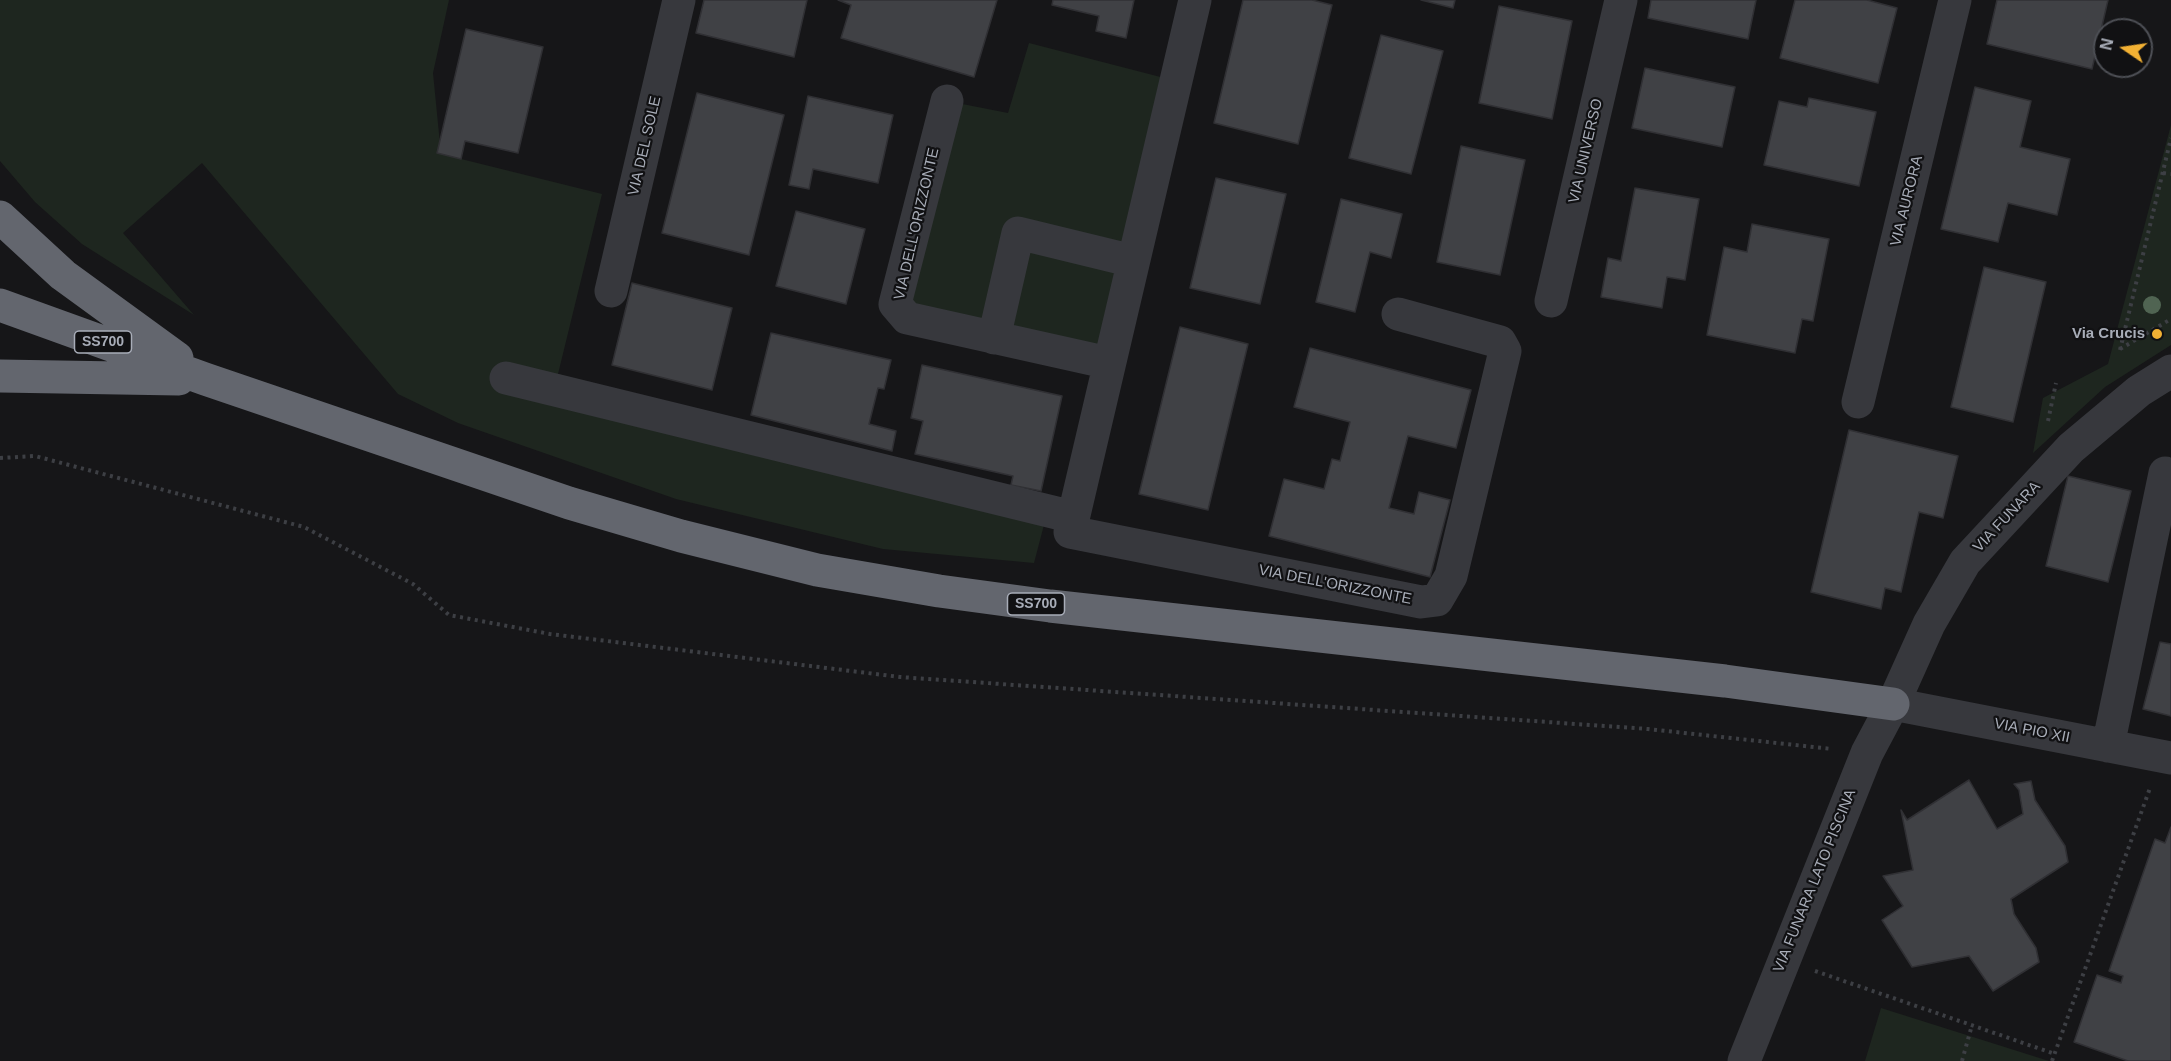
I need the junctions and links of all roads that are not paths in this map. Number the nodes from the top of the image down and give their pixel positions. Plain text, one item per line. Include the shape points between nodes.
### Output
1 (679, 0) edge
2 (1195, 0) edge
3 (1621, 0) edge
4 (1956, 0) edge
5 (947, 101) dead end
6 (0, 217) edge
7 (1133, 261) junction
8 (611, 291) dead end
9 (1551, 301) dead end
10 (0, 305) edge
11 (1398, 314) dead end
12 (994, 338) junction
13 (1108, 363) junction
14 (2171, 371) edge
15 (0, 376) edge
16 (506, 378) dead end
17 (205, 379) junction
18 (1858, 402) dead end
19 (2165, 473) dead end
20 (1073, 517) junction
21 (1893, 704) junction
22 (2108, 746) junction
23 (2166, 757) edge
24 (1744, 1061) edge

1 - 8 street, VIA DEL SOLE
2 - 7 street
3 - 9 street, VIA UNIVERSO
4 - 18 street, VIA AURORA
5 - 12 street, VIA DELL'ORIZZONTE via 895,304 907,318
6 - 17 highway via 63,275
7 - 12 street via 1018,233
7 - 13 street
10 - 17 highway, SS700
11 - 20 street, VIA DELL'ORIZZONTE via 1500,342 1505,351 1451,576 1437,600 1421,602 1070,532
12 - 13 street, VIA DELL'ORIZZONTE
13 - 20 street
14 - 21 street, VIA FUNARA via 2139,391 2071,448 1965,561 1929,624
15 - 17 highway
16 - 20 street
17 - 21 highway, SS700 via 569,503 817,570 1050,606 1725,681
19 - 22 street
21 - 22 street, VIA PIO XII
21 - 24 street, VIA FUNARA LATO PISCINA via 1867,753
22 - 23 street, VIA PIO XII

